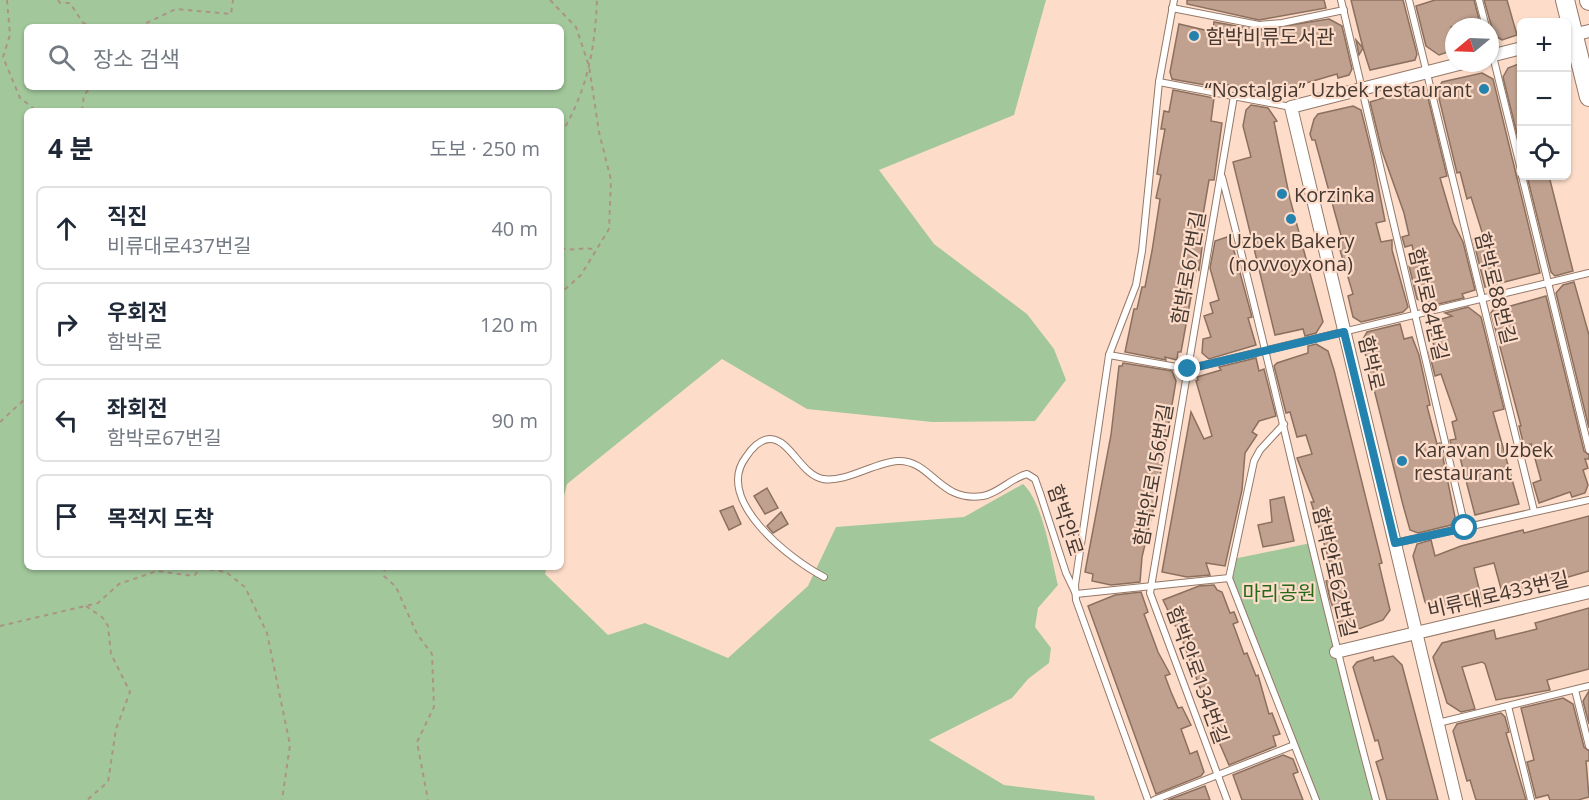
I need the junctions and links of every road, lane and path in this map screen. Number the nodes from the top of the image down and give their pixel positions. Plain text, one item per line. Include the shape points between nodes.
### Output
1 (7, 0) edge
2 (58, 0) edge
3 (233, 0) edge
4 (550, 0) edge
5 (597, 0) edge
6 (1174, 0) edge
7 (1341, 0) edge
8 (1409, 0) edge
9 (1479, 0) edge
10 (1565, 0) edge
11 (1172, 8) junction
12 (1344, 10) junction
13 (1484, 18) edge
14 (87, 24) edge
15 (144, 24) edge
16 (1576, 34) edge
17 (1517, 49) edge
18 (1499, 51) edge
19 (589, 66) junction
20 (1445, 68) edge
21 (1427, 72) junction
22 (1496, 72) edge
23 (1159, 82) junction
24 (1360, 89) junction
25 (88, 90) edge
26 (1234, 96) junction
27 (1589, 98) edge
28 (1291, 106) junction
29 (33, 108) edge
30 (82, 108) edge
31 (564, 129) edge
32 (1517, 155) edge
33 (1221, 173) junction
34 (1523, 180) edge
35 (564, 248) edge
36 (596, 250) junction
37 (1589, 273) edge
38 (1548, 284) junction
39 (564, 290) edge
40 (1482, 300) junction
41 (1415, 315) junction
42 (1344, 332) junction
43 (1267, 350) junction
44 (1109, 355) junction
45 (1188, 369) junction
46 (24, 400) edge
47 (0, 422) edge
48 (1284, 424) junction
49 (1589, 450) edge
50 (1589, 500) edge
51 (1534, 512) junction
52 (1465, 528) junction
53 (1395, 543) junction
54 (166, 570) edge
55 (200, 570) edge
56 (214, 570) edge
57 (385, 570) edge
58 (167, 573) junction
59 (824, 577) dead end
60 (1229, 578) junction
61 (1150, 586) junction
62 (1589, 592) edge
63 (1076, 594) junction
64 (86, 606) junction
65 (0, 626) edge
66 (1416, 633) junction
67 (1336, 652) junction
68 (1589, 686) edge
69 (1575, 690) junction
70 (1508, 706) junction
71 (1438, 723) junction
72 (1294, 746) junction
73 (1589, 746) edge
74 (1218, 775) junction
75 (87, 800) edge
76 (282, 800) edge
77 (428, 800) edge
78 (1148, 800) edge
79 (1154, 800) edge
80 (1227, 800) edge
81 (1316, 800) edge
82 (1376, 800) edge
83 (1456, 800) edge
84 (1531, 800) edge

1 - 29 path via 10,35 3,57 20,98
2 - 14 path via 70,3
3 - 15 path via 231,14 176,9
4 - 19 path via 576,27
5 - 19 path
6 - 11 lane, 함박안로
7 - 12 lane, 함박로84번길
8 - 21 lane, 함박로88번길
9 - 13 lane
10 - 16 main road
11 - 12 lane via 1259,25
11 - 23 lane, 함박안로
12 - 24 lane, 함박로84번길
16 - 27 main road
17 - 18 street
19 - 31 path via 578,106
19 - 36 path via 611,180 609,229
20 - 21 street
21 - 24 street
21 - 40 lane, 함박로88번길
22 - 32 lane
23 - 26 lane
23 - 44 lane, 함박안로 via 1136,285
24 - 28 street
24 - 41 lane, 함박로84번길
25 - 30 path
26 - 28 lane
26 - 33 lane, 함박로67번길
28 - 42 street, 함박로
33 - 43 lane, 함박로67번길
33 - 45 lane, 함박로67번길
34 - 38 lane
35 - 36 path
36 - 39 path via 581,275
37 - 38 lane
38 - 40 lane
38 - 49 lane
40 - 41 lane
40 - 51 lane, 함박로88번길
41 - 42 lane
41 - 52 lane, 함박로84번길
42 - 43 lane
42 - 53 street, 함박로
43 - 45 lane
43 - 48 lane, 함박안로62번길
44 - 45 lane
44 - 63 lane, 함박안로
45 - 61 lane, 함박안로156번길
46 - 47 path
48 - 60 lane via 1254,461
48 - 67 lane, 함박안로62번길
50 - 51 lane
51 - 52 lane
52 - 53 lane
53 - 66 street, 함박로
54 - 58 path
55 - 58 path via 194,576
56 - 76 path via 226,572 245,587 267,633 290,745
57 - 77 path via 384,576 396,587 417,634 432,654 434,707 417,742
58 - 64 path via 157,572 119,584 98,603
59 - 63 lane, 함박안로 via 793,558 747,509 739,489 738,472 756,444 769,439 780,441 810,474 823,479 838,479 896,461 911,461 945,490 963,496 983,496 1027,474 1035,479
60 - 61 lane
60 - 72 lane
61 - 63 lane
61 - 74 lane, 함박안로134번길
62 - 66 street, 비류대로433번길
63 - 78 lane, 함박안로
64 - 65 path
64 - 75 path via 108,626 111,654 130,692 116,729 108,782
66 - 67 street, 비류대로433번길
66 - 71 street, 함박로
67 - 82 lane, 함박안로62번길
68 - 69 lane
69 - 70 lane
69 - 73 lane
70 - 71 lane
70 - 84 lane
71 - 83 street, 함박로
72 - 74 lane, 함박안로134번길
72 - 81 lane
74 - 79 lane, 함박안로134번길
74 - 80 lane

